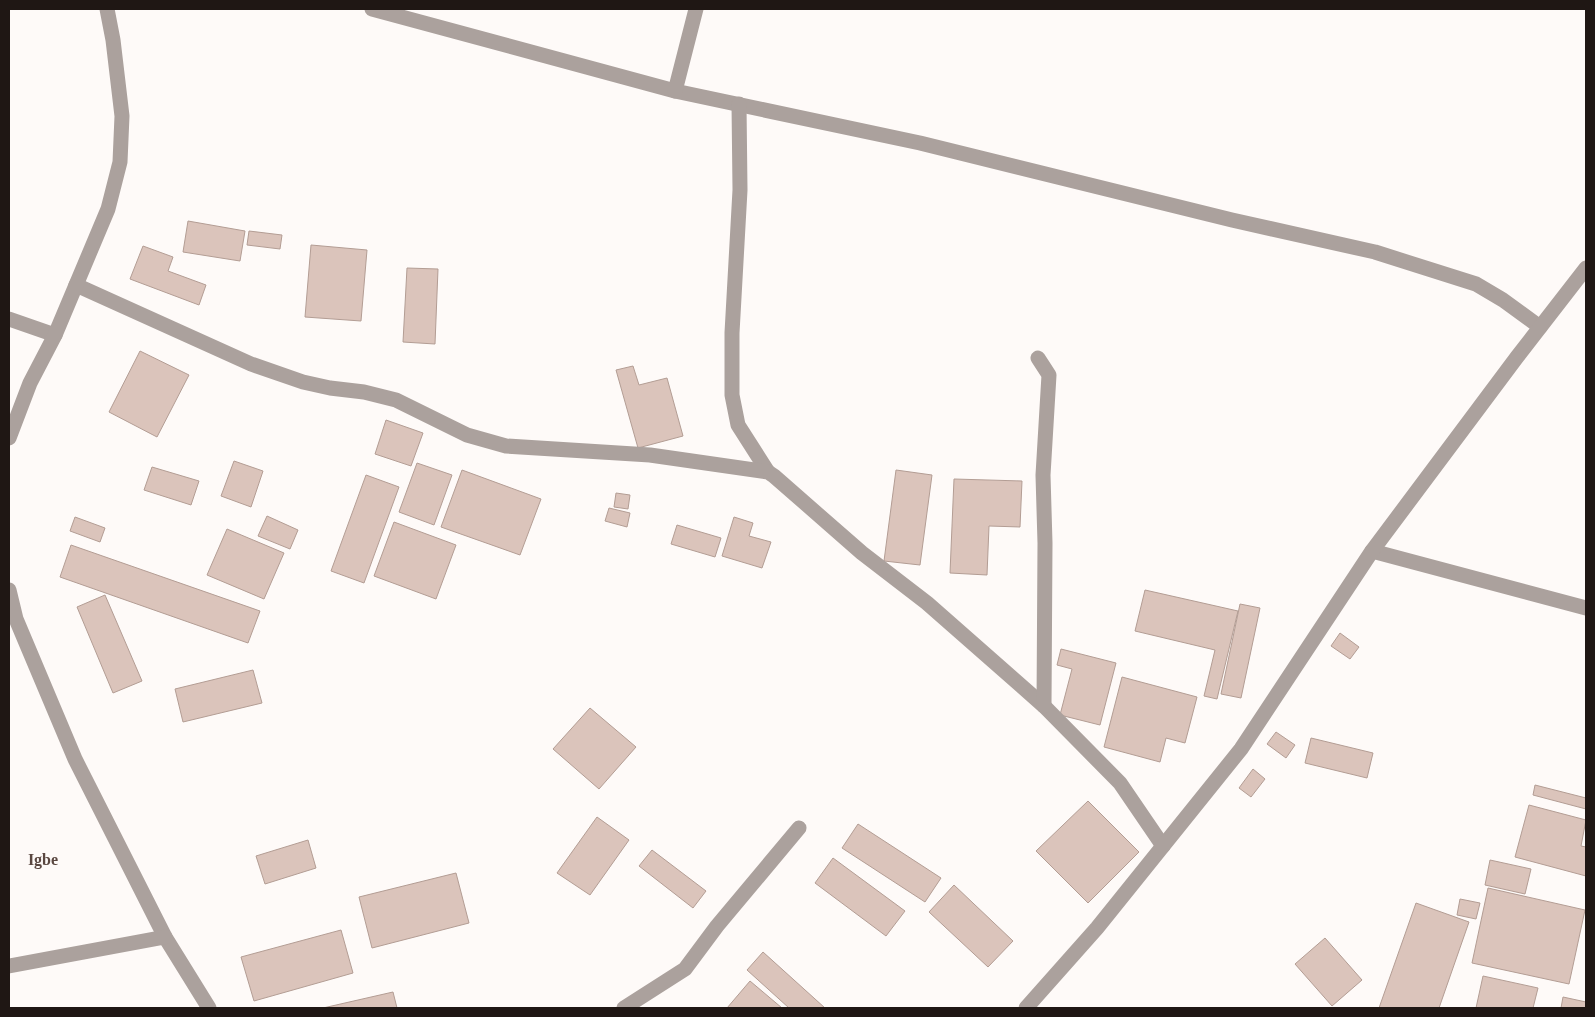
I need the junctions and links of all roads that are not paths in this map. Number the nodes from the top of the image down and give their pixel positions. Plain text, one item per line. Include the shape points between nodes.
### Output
1 (106, 9) edge
2 (372, 9) edge
3 (696, 9) edge
4 (675, 91) junction
5 (739, 104) junction
6 (1586, 268) edge
7 (76, 285) junction
8 (9, 319) edge
9 (1540, 327) junction
10 (55, 335) junction
11 (1038, 358) dead end
12 (9, 438) edge
13 (768, 472) junction
14 (1372, 551) junction
15 (9, 590) edge
16 (1586, 608) edge
17 (1044, 706) junction
18 (799, 828) dead end
19 (1163, 846) junction
20 (165, 937) junction
21 (9, 966) edge
22 (210, 1008) edge
23 (624, 1008) edge
24 (1026, 1008) edge

1 - 7 street via 114,40 122,116 120,162 108,209
2 - 4 street
3 - 4 street
4 - 5 street
5 - 9 street via 920,143 1375,252 1476,284
5 - 13 street via 740,190 732,395 738,425
6 - 9 street
7 - 10 street
7 - 13 street via 251,364 303,382 396,400 467,435 506,446 650,455
8 - 10 street
9 - 14 street
10 - 12 street via 30,384
11 - 17 street via 1049,375 1043,475
13 - 17 street via 862,553 927,603
14 - 16 street
14 - 19 street via 1241,749
15 - 20 street via 16,619 75,759
17 - 19 street via 1120,783
18 - 23 street via 716,926 685,969
19 - 24 street
20 - 21 street
20 - 22 street

